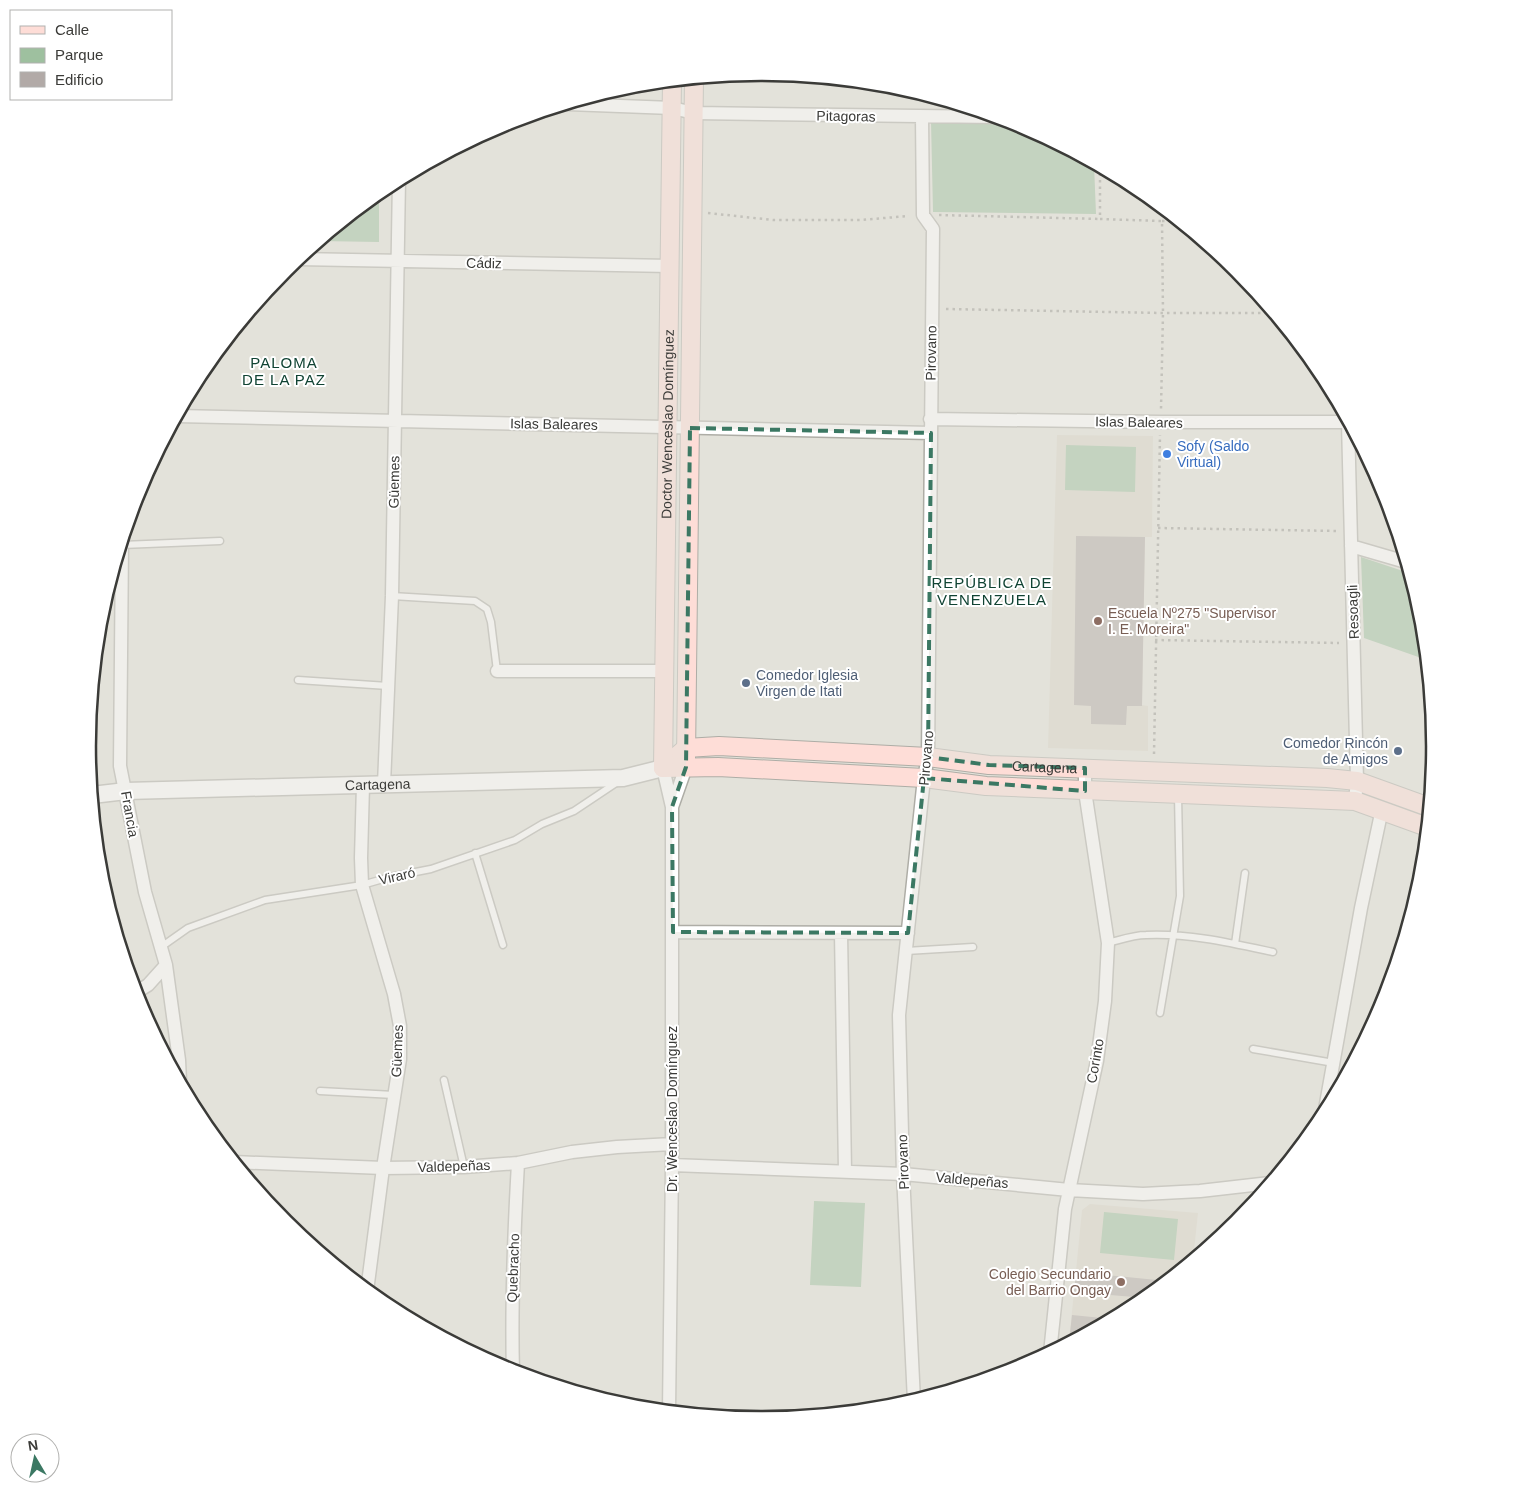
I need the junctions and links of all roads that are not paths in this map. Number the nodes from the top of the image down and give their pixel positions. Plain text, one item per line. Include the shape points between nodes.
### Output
1 (694, 85) edge
2 (672, 87) edge
3 (587, 105) edge
4 (672, 108) junction
5 (694, 113) junction
6 (922, 117) junction
7 (975, 117) edge
8 (400, 188) edge
9 (308, 259) edge
10 (398, 261) junction
11 (671, 266) junction
12 (184, 416) edge
13 (930, 419) junction
14 (396, 420) junction
15 (1341, 422) edge
16 (668, 427) junction
17 (690, 428) junction
18 (931, 433) junction
19 (1348, 435) edge
20 (220, 541) dead end
21 (1351, 546) junction
22 (126, 550) edge
23 (1400, 560) edge
24 (121, 565) edge
25 (392, 596) junction
26 (497, 671) joint
27 (665, 671) junction
28 (298, 680) dead end
29 (388, 686) junction
30 (686, 748) junction
31 (928, 757) junction
32 (686, 767) junction
33 (663, 768) junction
34 (1086, 768) junction
35 (623, 778) junction
36 (924, 778) junction
37 (1357, 781) junction
38 (384, 784) junction
39 (363, 785) junction
40 (126, 791) junction
41 (1085, 791) junction
42 (97, 794) edge
43 (1178, 794) junction
44 (1355, 801) junction
45 (1424, 805) edge
46 (672, 807) junction
47 (1382, 809) junction
48 (1422, 825) edge
49 (475, 853) junction
50 (1245, 873) dead end
51 (362, 885) junction
52 (673, 932) junction
53 (841, 933) junction
54 (908, 933) junction
55 (1173, 935) junction
56 (1108, 943) junction
57 (1234, 944) junction
58 (503, 945) dead end
59 (161, 947) junction
60 (973, 947) dead end
61 (906, 951) junction
62 (1272, 952) dead end
63 (166, 965) junction
64 (142, 989) edge
65 (1160, 1013) dead end
66 (1253, 1050) dead end
67 (1334, 1063) junction
68 (179, 1069) edge
69 (444, 1080) dead end
70 (320, 1091) dead end
71 (1328, 1093) edge
72 (394, 1095) junction
73 (672, 1144) junction
74 (242, 1162) edge
75 (518, 1163) junction
76 (672, 1165) junction
77 (464, 1167) junction
78 (383, 1168) junction
79 (845, 1171) junction
80 (903, 1174) junction
81 (1262, 1184) edge
82 (1069, 1190) junction
83 (365, 1280) edge
84 (1051, 1345) edge
85 (513, 1364) edge
86 (914, 1394) edge
87 (669, 1405) edge

1 - 5 main road, Doctor Wenceslao Domínguez
2 - 4 main road, Doctor Wenceslao Domínguez
3 - 4 street, Pitagoras
4 - 5 street, Pitagoras
4 - 11 main road, Doctor Wenceslao Domínguez
5 - 6 street, Pitagoras
5 - 17 main road, Doctor Wenceslao Domínguez
6 - 7 street, Pitagoras
6 - 13 street, Pirovano via 923,215 933,229
8 - 10 street, Güemes
9 - 10 street, Cádiz
10 - 11 street, Cádiz
10 - 14 street, Güemes
11 - 16 main road, Doctor Wenceslao Domínguez
12 - 14 street, Islas Baleares
13 - 15 street, Islas Baleares
13 - 18 street, Pirovano
14 - 16 street, Islas Baleares
14 - 25 street, Güemes
16 - 17 street, Islas Baleares
16 - 27 main road, Doctor Wenceslao Domínguez
17 - 18 street, Islas Baleares
17 - 30 main road, Doctor Wenceslao Domínguez
18 - 31 street, Pirovano
19 - 21 street, Resoagli
20 - 22 lane
21 - 23 street
21 - 37 street, Resoagli
24 - 40 street, Francia via 120,766
25 - 26 lane via 475,601 487,609
25 - 29 street, Güemes
26 - 27 street
27 - 33 main road, Doctor Wenceslao Domínguez
28 - 29 lane
29 - 38 street, Güemes
30 - 31 main road, Cartagena via 720,746
30 - 32 main road, Doctor Wenceslao Domínguez
30 - 33 main road, Cartagena
31 - 34 main road, Cartagena via 989,766
31 - 36 street, Pirovano
32 - 33 main road, Cartagena
32 - 36 main road, Cartagena
32 - 46 street, Dr. Wenceslao Domínguez
33 - 35 street, Cartagena
33 - 46 street, Dr. Wenceslao Domínguez
34 - 37 main road, Cartagena
34 - 41 street, Corinto
35 - 38 street, Cartagena
35 - 49 lane, Viraró via 574,811 515,840
36 - 41 main road, Cartagena via 986,786
36 - 54 street, Pirovano
37 - 44 street, Resoagli
37 - 45 main road, Cartagena
38 - 39 street, Cartagena
39 - 40 street, Cartagena
39 - 51 street, Güemes
40 - 42 street, Cartagena
40 - 59 street, Francia via 145,892
41 - 43 main road, Cartagena
41 - 56 street, Corinto
43 - 44 main road, Cartagena
43 - 55 lane via 1180,896
44 - 47 main road, Cartagena
46 - 52 street, Dr. Wenceslao Domínguez
47 - 48 main road, Cartagena
47 - 67 street
49 - 51 lane, Viraró via 431,869
49 - 58 lane
50 - 57 lane
51 - 59 lane, Viraró via 265,900 188,928
51 - 72 street, Güemes via 394,994 400,1026 400,1060
52 - 53 street
52 - 73 street, Dr. Wenceslao Domínguez
53 - 54 street
53 - 79 street
54 - 61 street, Pirovano
55 - 56 lane via 1144,935
55 - 57 lane
55 - 65 lane
56 - 82 street, Corinto via 1097,1061
57 - 62 lane
59 - 63 street, Francia
60 - 61 lane
61 - 80 street, Pirovano via 899,1015
63 - 64 street
63 - 68 street, Francia
66 - 67 lane
67 - 71 street
69 - 77 lane
70 - 72 lane
72 - 78 street, Güemes
73 - 75 street, Valdepeñas via 581,1151
73 - 76 street, Dr. Wenceslao Domínguez
74 - 78 street, Valdepeñas
75 - 77 street, Valdepeñas
75 - 85 street, Quebracho
76 - 79 street, Valdepeñas
76 - 87 street, Dr. Wenceslao Domínguez
77 - 78 street, Valdepeñas
78 - 83 street, Güemes
79 - 80 street, Valdepeñas
80 - 82 street, Valdepeñas
80 - 86 street, Pirovano
81 - 82 street, Valdepeñas via 1143,1194
82 - 84 street, Corinto

